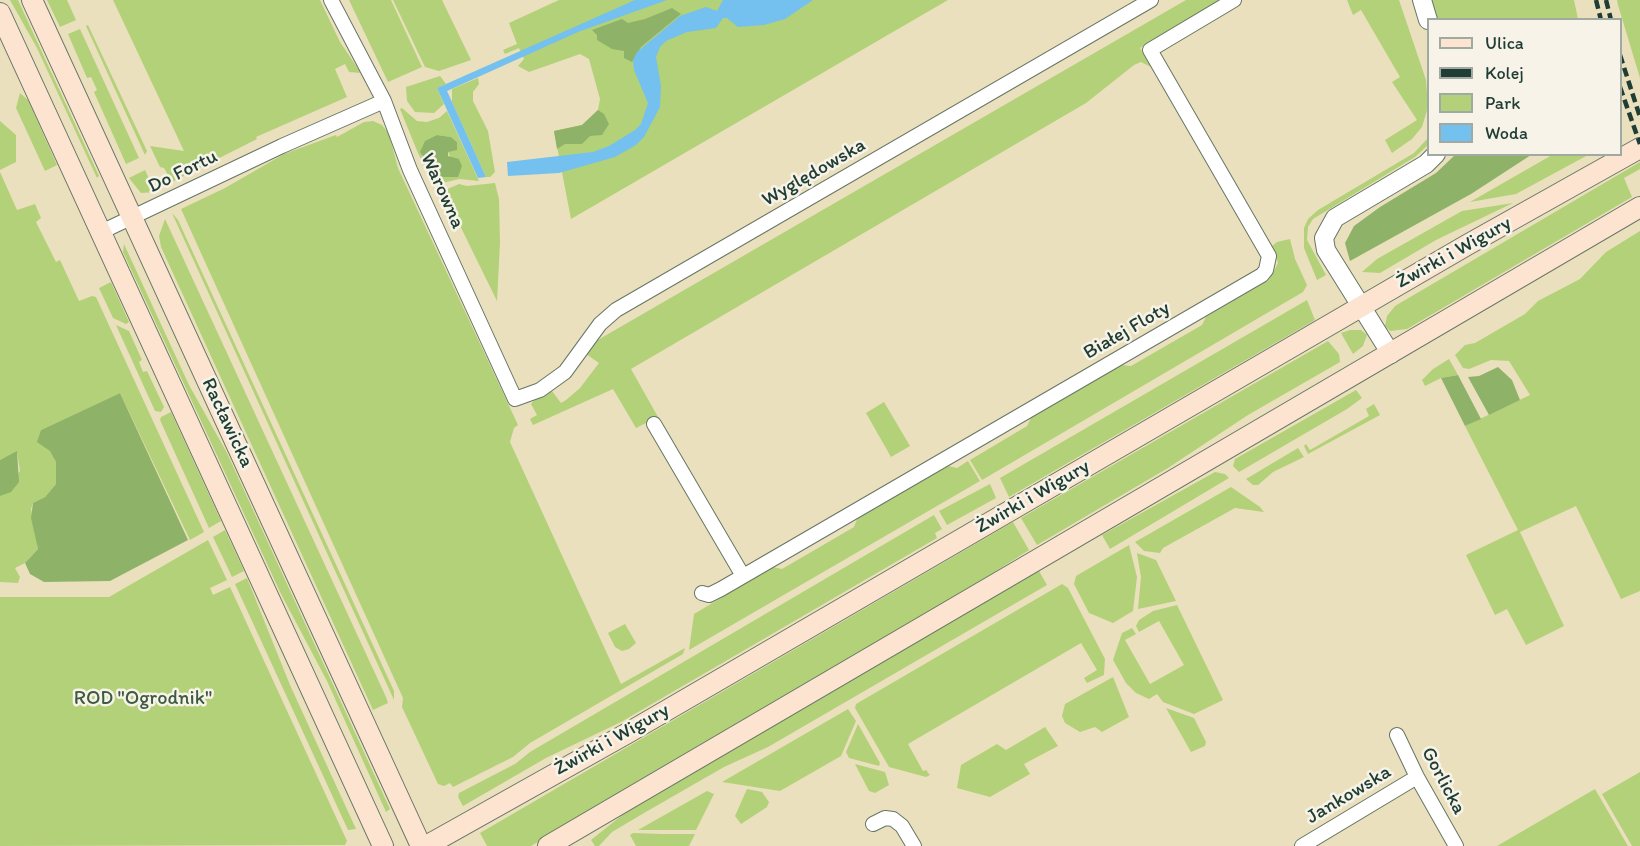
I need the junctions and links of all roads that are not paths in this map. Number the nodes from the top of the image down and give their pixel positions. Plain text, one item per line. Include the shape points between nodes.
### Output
1 (32, 0) edge
2 (331, 0) edge
3 (1151, 0) edge
4 (1234, 0) edge
5 (1422, 0) edge
6 (0, 13) edge
7 (1427, 18) edge
8 (384, 101) junction
9 (1638, 150) edge
10 (1434, 156) edge
11 (1640, 207) edge
12 (133, 217) junction
13 (101, 232) junction
14 (1361, 306) junction
15 (1391, 354) junction
16 (515, 399) joint
17 (654, 424) dead end
18 (743, 576) junction
19 (702, 593) dead end
20 (1397, 735) dead end
21 (1417, 777) junction
22 (873, 824) dead end
23 (383, 846) edge
24 (421, 846) edge
25 (426, 846) edge
26 (548, 846) edge
27 (914, 846) edge
28 (1302, 846) edge
29 (1456, 846) edge

1 - 12 main road, Racławicka
2 - 8 street, Warowna
3 - 16 street, Wyględowska via 616,310 600,324 565,372 540,390
4 - 18 street, Białej Floty via 1150,50 1269,256 1262,275
5 - 7 street
6 - 13 main road, Racławicka
8 - 12 street, Do Fortu
8 - 16 street, Warowna via 410,170
9 - 14 main road, Żwirki i Wigury
10 - 14 street via 1335,218 1326,232 1326,250
11 - 15 main road
12 - 13 street, Do Fortu
12 - 24 main road, Racławicka
13 - 23 main road, Racławicka
14 - 15 street
14 - 25 main road, Żwirki i Wigury
15 - 26 main road
17 - 18 street
18 - 19 street, Białej Floty via 712,594
20 - 21 street, Gorlicka
21 - 28 street, Jankowska
21 - 29 street, Gorlicka
22 - 27 street via 893,819

